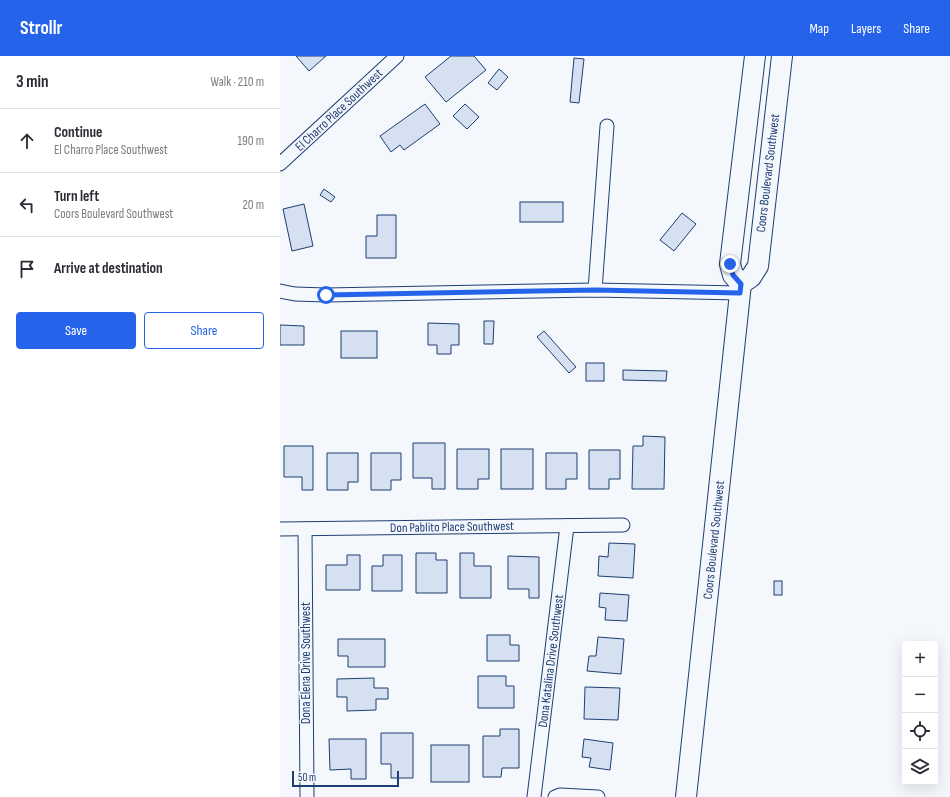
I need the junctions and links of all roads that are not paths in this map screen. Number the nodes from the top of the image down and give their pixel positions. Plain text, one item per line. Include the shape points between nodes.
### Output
1 (397, 56) edge
2 (755, 56) edge
3 (782, 56) edge
4 (607, 126) dead end
5 (280, 164) edge
6 (741, 288) junction
7 (595, 290) junction
8 (280, 291) edge
9 (623, 525) dead end
10 (567, 526) junction
11 (280, 529) edge
12 (306, 529) junction
13 (307, 797) edge
14 (534, 797) edge
15 (555, 797) edge
16 (598, 797) edge
17 (686, 797) edge

1 - 5 street, El Charro Place Southwest
2 - 6 main road, Coors Boulevard Southwest via 730,264
3 - 6 main road, Coors Boulevard Southwest via 758,266
4 - 7 street
6 - 7 street
6 - 17 main road, Coors Boulevard Southwest
7 - 8 street via 326,295
9 - 10 street, Don Pablito Place Southwest
10 - 12 street, Don Pablito Place Southwest
10 - 14 street, Dona Katalina Drive Southwest
11 - 12 street, Don Pablito Place Southwest
12 - 13 street, Dona Elena Drive Southwest
15 - 16 street

